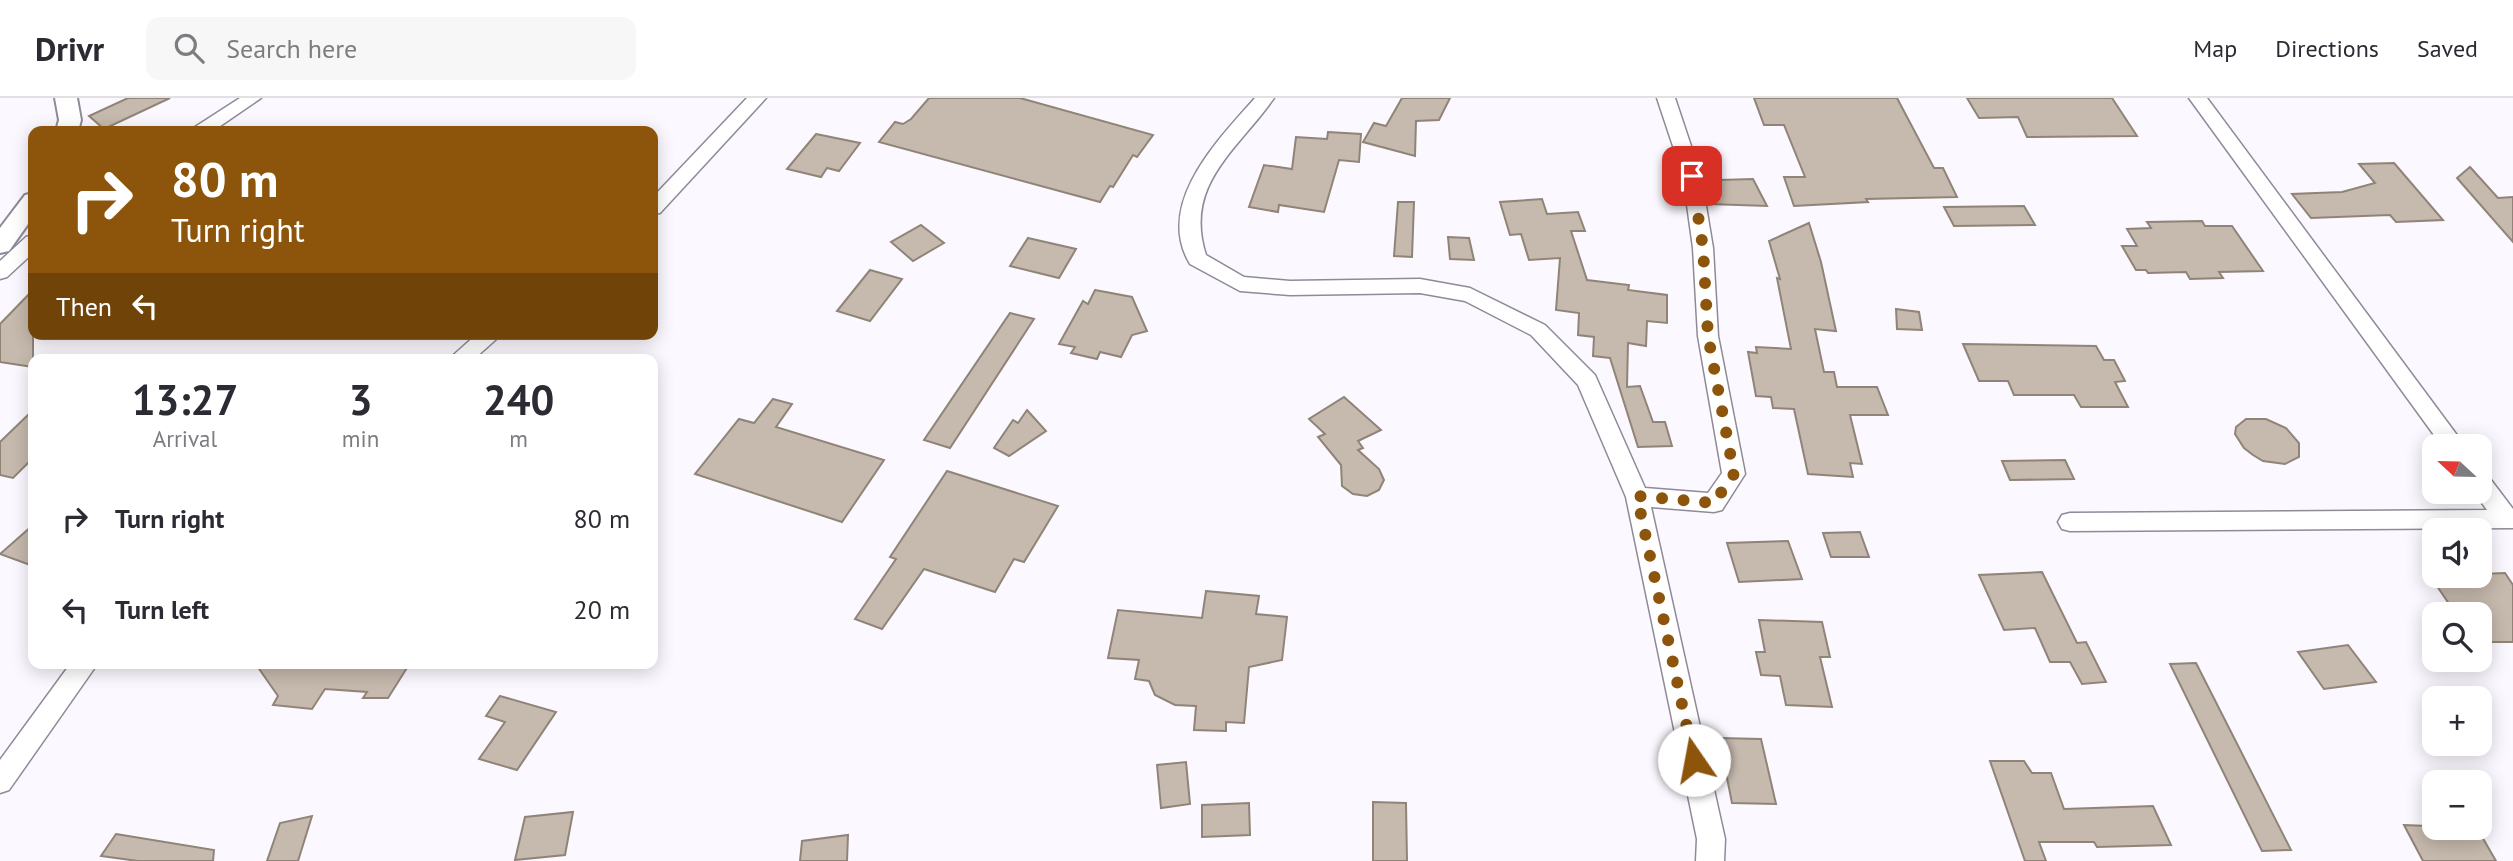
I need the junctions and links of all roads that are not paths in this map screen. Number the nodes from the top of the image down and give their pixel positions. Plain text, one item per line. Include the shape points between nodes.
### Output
1 (66, 98) edge
2 (252, 98) edge
3 (757, 98) edge
4 (1265, 98) edge
5 (1666, 98) edge
6 (2198, 98) edge
7 (68, 126) edge
8 (209, 126) edge
9 (658, 203) edge
10 (28, 208) edge
11 (0, 245) edge
12 (28, 247) edge
13 (0, 272) edge
14 (484, 340) edge
15 (466, 354) edge
16 (2445, 434) edge
17 (1637, 496) junction
18 (2492, 497) edge
19 (2510, 519) edge
20 (2070, 523) dead end
21 (82, 669) edge
22 (0, 781) edge
23 (1710, 861) edge

1 - 7 street
2 - 8 street
3 - 9 street
4 - 17 street via 1220,151 1196,192 1188,228 1197,259 1240,284 1420,286 1470,295 1538,330 1587,380
5 - 17 street via 1692,176 1703,248 1708,336 1734,474 1714,503
6 - 16 street
10 - 11 street
12 - 13 street
14 - 15 street
17 - 23 street via 1711,839
18 - 19 street
19 - 20 street
21 - 22 street

